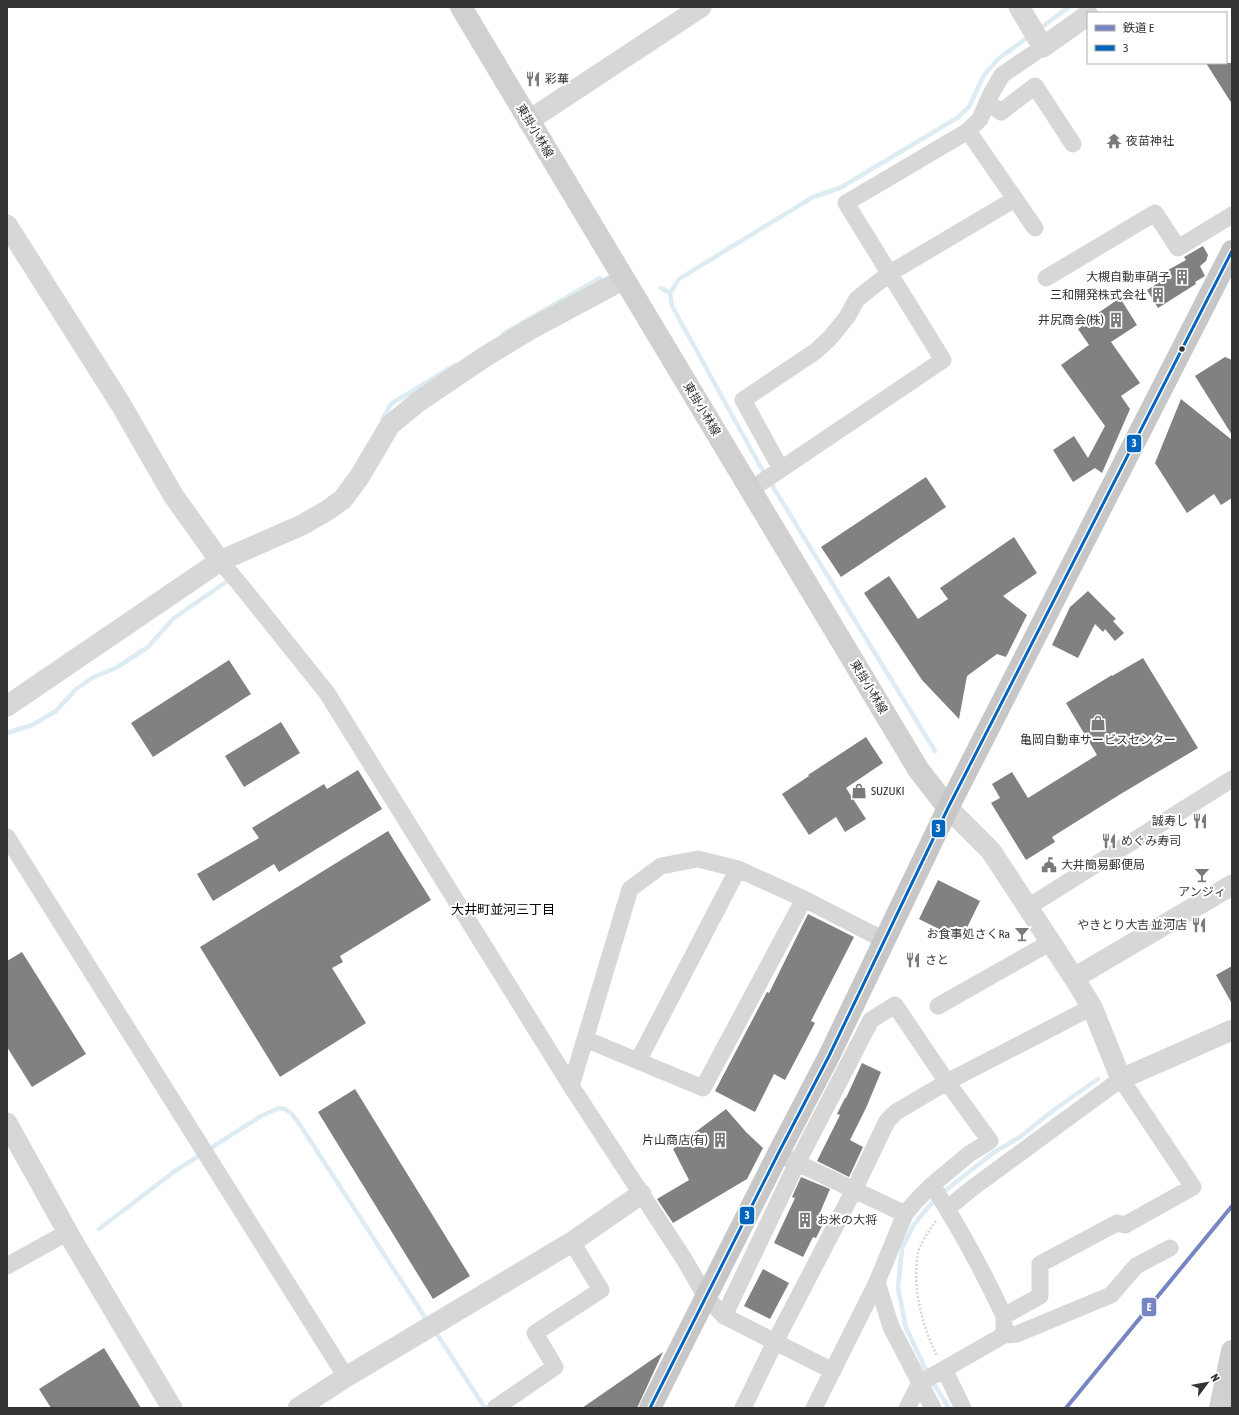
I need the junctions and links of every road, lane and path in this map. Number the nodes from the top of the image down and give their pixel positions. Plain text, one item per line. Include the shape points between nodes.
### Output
1 (461, 7) edge
2 (701, 7) edge
3 (1019, 7) edge
4 (1087, 16) edge
5 (1043, 47) junction
6 (987, 102) junction
7 (528, 121) junction
8 (968, 131) junction
9 (1073, 144) dead end
10 (1015, 199) junction
11 (1232, 215) edge
12 (7, 224) edge
13 (1035, 228) dead end
14 (1232, 251) edge
15 (890, 273) junction
16 (1046, 278) dead end
17 (624, 279) junction
18 (781, 469) junction
19 (750, 490) junction
20 (220, 561) junction
21 (7, 706) edge
22 (1231, 782) edge
23 (948, 808) junction
24 (7, 837) edge
25 (738, 869) junction
26 (1232, 884) edge
27 (804, 898) junction
28 (1028, 907) junction
29 (884, 940) junction
30 (1051, 942) junction
31 (1074, 978) junction
32 (938, 1006) dead end
33 (1092, 1008) junction
34 (1232, 1030) edge
35 (585, 1039) junction
36 (638, 1061) junction
37 (1121, 1079) junction
38 (948, 1082) junction
39 (570, 1086) junction
40 (7, 1123) edge
41 (778, 1154) junction
42 (797, 1163) junction
43 (932, 1186) junction
44 (854, 1190) junction
45 (641, 1194) junction
46 (947, 1209) junction
47 (905, 1214) junction
48 (68, 1232) junction
49 (572, 1242) junction
50 (1170, 1248) dead end
51 (7, 1266) edge
52 (877, 1282) junction
53 (706, 1297) junction
54 (724, 1316) junction
55 (1004, 1316) junction
56 (1004, 1336) junction
57 (775, 1342) junction
58 (1232, 1351) edge
59 (944, 1369) junction
60 (833, 1371) junction
61 (346, 1377) junction
62 (920, 1383) junction
63 (172, 1408) edge
64 (298, 1408) edge
65 (495, 1408) edge
66 (650, 1408) edge
67 (744, 1408) edge
68 (814, 1408) edge
69 (907, 1408) edge
70 (933, 1408) edge
71 (963, 1408) edge
72 (1220, 1408) edge

1 - 7 main road, 東掛小林線
2 - 7 street
3 - 5 street
4 - 5 street
5 - 6 street via 1002,75
6 - 8 street via 980,119
6 - 9 street via 1001,112 1035,86
7 - 17 main road, 東掛小林線
8 - 10 street
8 - 15 street via 846,203
10 - 13 street
10 - 15 street
11 - 16 street via 1178,248 1155,213
12 - 20 street via 120,403 173,495
14 - 23 highway
15 - 18 street via 857,299 830,338 816,351 742,400
15 - 18 street via 943,360
17 - 19 main road, 東掛小林線
17 - 20 street via 523,334 418,402 390,425 360,476 342,499 328,510 302,525
18 - 19 street
19 - 23 main road, 東掛小林線 via 918,769
20 - 21 street
20 - 39 street via 327,693
22 - 28 street
23 - 28 street via 991,851
23 - 29 highway
24 - 61 street
25 - 27 street
25 - 35 street via 698,859 668,864 661,866 630,889
25 - 36 street
26 - 31 street
27 - 29 street
27 - 36 street via 703,1088
28 - 30 street
29 - 41 highway via 829,1056
30 - 31 street
30 - 32 street
31 - 33 street
33 - 37 street
33 - 38 street
34 - 37 street
35 - 36 street
35 - 39 street
37 - 46 street via 970,1189
37 - 55 street via 1193,1187 1125,1224 1117,1223 1040,1264 1040,1296
38 - 42 street via 896,1005 871,1020
38 - 43 street via 990,1141
38 - 44 street via 896,1112 887,1121
39 - 45 street
40 - 48 street
41 - 42 street
41 - 53 highway
42 - 44 street
42 - 54 street
43 - 46 street
43 - 47 street
44 - 47 street
44 - 57 street
45 - 49 street
45 - 53 street
46 - 55 street
46 - 59 path via 933,1224 918,1252 916,1276 919,1302 929,1339
47 - 52 street
48 - 51 street
48 - 63 street
49 - 61 street
49 - 65 street via 602,1290 535,1333 555,1367
50 - 56 street via 1136,1266 1111,1295 1017,1334
52 - 60 street
52 - 62 street via 891,1327
53 - 54 street
53 - 66 highway
54 - 57 street
55 - 56 street
56 - 59 street
57 - 60 street
57 - 67 street
58 - 72 main road
59 - 62 street
59 - 71 street
60 - 68 street
61 - 64 street
62 - 69 street
62 - 70 street

